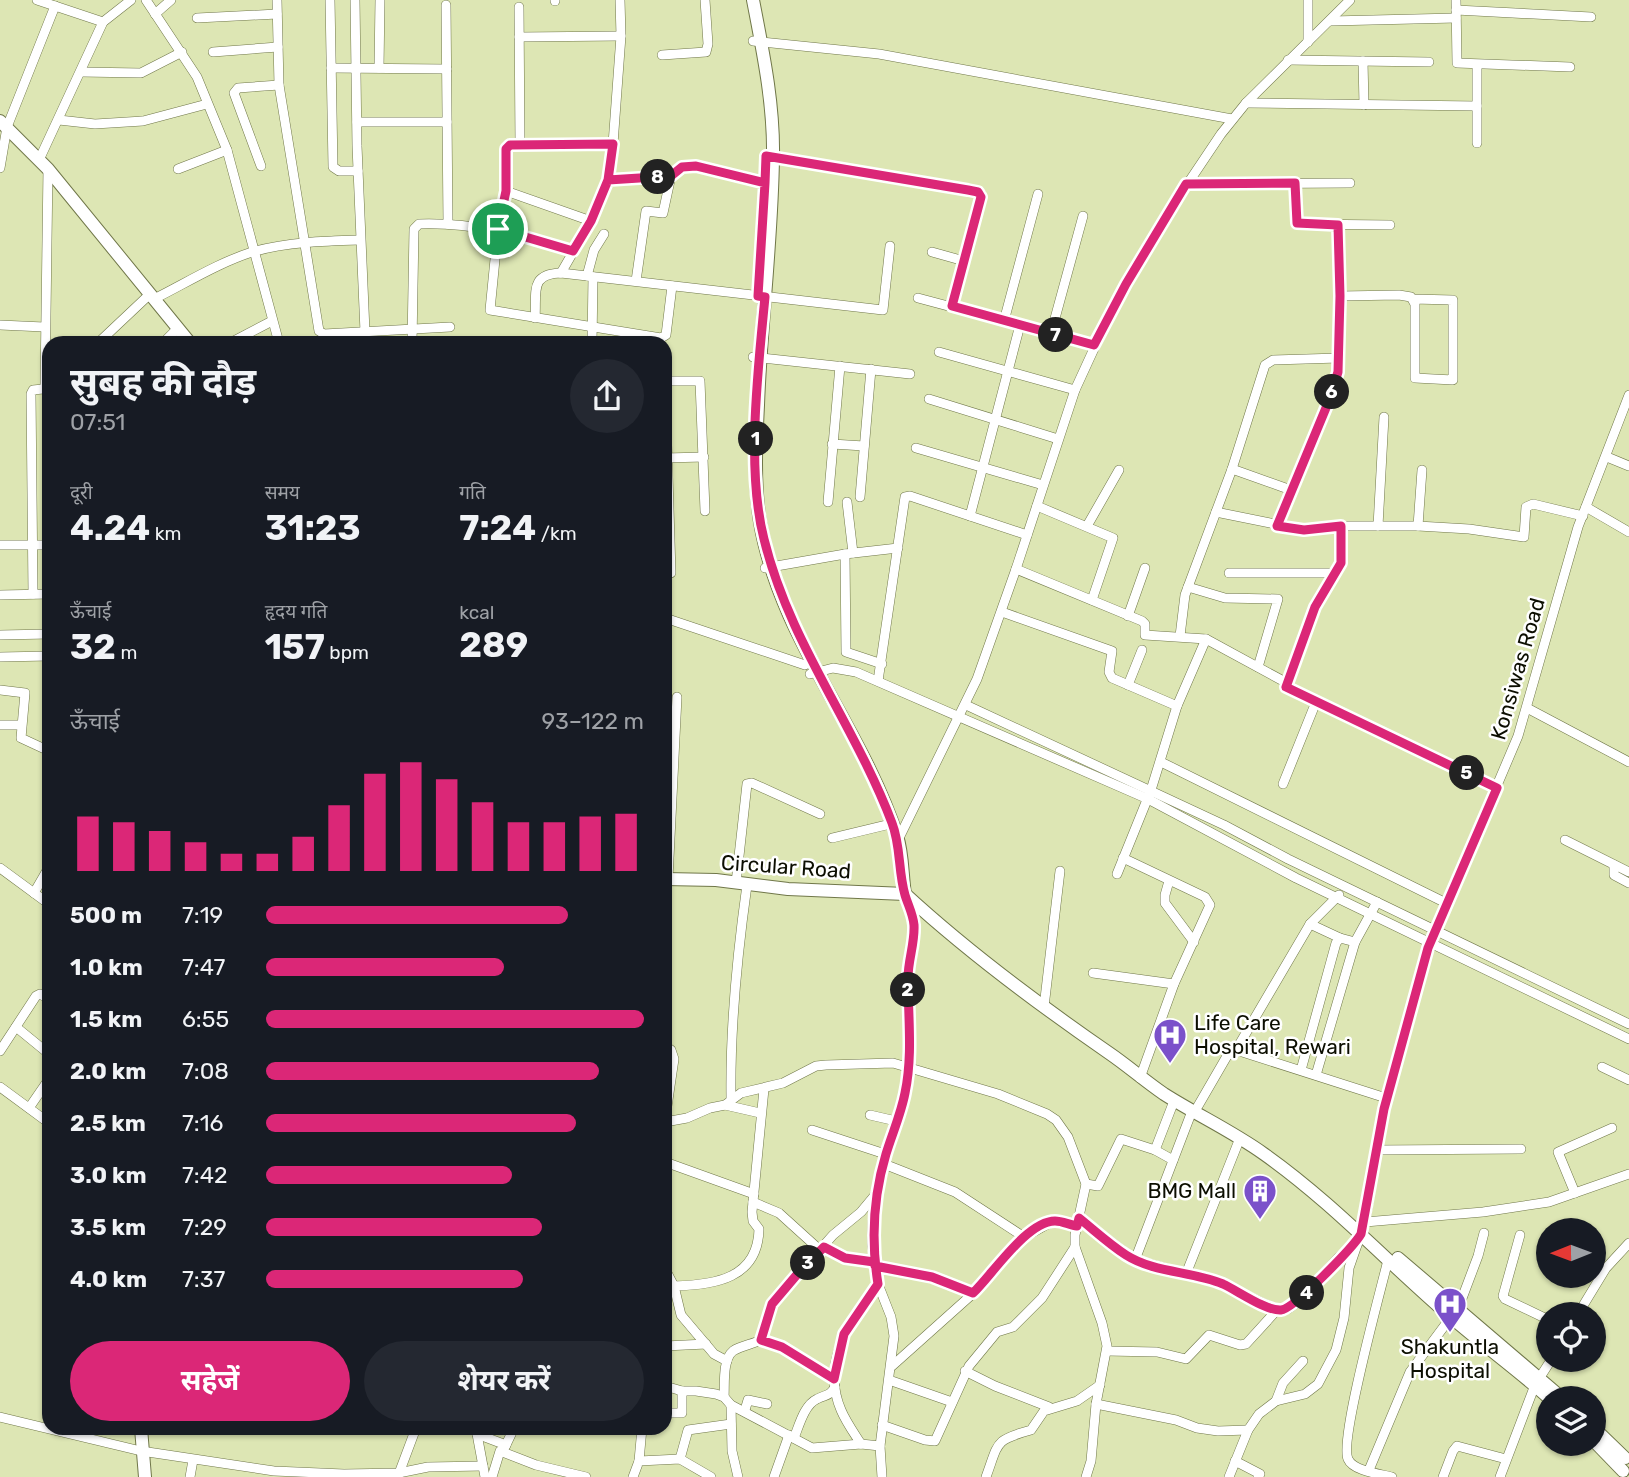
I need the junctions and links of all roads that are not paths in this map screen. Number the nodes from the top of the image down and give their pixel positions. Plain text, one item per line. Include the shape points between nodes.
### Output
1 (37, 0) edge
2 (131, 0) edge
3 (146, 0) edge
4 (171, 0) edge
5 (277, 0) edge
6 (330, 0) edge
7 (355, 0) edge
8 (380, 0) edge
9 (620, 0) edge
10 (705, 0) edge
11 (745, 0) edge
12 (753, 0) edge
13 (1308, 0) edge
14 (1349, 0) edge
15 (446, 5) dead end
16 (55, 6) junction
17 (519, 7) dead end
18 (1456, 9) edge
19 (155, 14) junction
20 (277, 14) junction
21 (1591, 17) dead end
22 (197, 18) dead end
23 (1331, 21) junction
24 (103, 22) junction
25 (621, 36) junction
26 (519, 37) junction
27 (757, 41) junction
28 (1308, 42) junction
29 (278, 47) junction
30 (182, 52) junction
31 (213, 52) dead end
32 (662, 55) dead end
33 (1288, 60) junction
34 (1363, 61) junction
35 (1429, 62) dead end
36 (1478, 65) junction
37 (356, 67) junction
38 (1570, 67) dead end
39 (331, 68) junction
40 (379, 68) junction
41 (447, 69) junction
42 (81, 72) junction
43 (279, 85) junction
44 (1246, 103) junction
45 (207, 104) junction
46 (1364, 105) junction
47 (1477, 106) junction
48 (59, 120) junction
49 (1232, 120) junction
50 (357, 122) junction
51 (447, 122) junction
52 (3, 124) edge
53 (1476, 143) dead end
54 (613, 144) junction
55 (520, 145) junction
56 (227, 150) junction
57 (769, 156) junction
58 (43, 165) junction
59 (261, 166) dead end
60 (0, 168) edge
61 (178, 169) dead end
62 (358, 171) junction
63 (671, 176) junction
64 (608, 180) junction
65 (765, 183) junction
66 (1295, 183) junction
67 (1350, 183) dead end
68 (1186, 184) junction
69 (506, 191) junction
70 (1038, 194) dead end
71 (1083, 216) dead end
72 (591, 221) junction
73 (448, 224) junction
74 (1338, 225) junction
75 (1390, 225) dead end
76 (498, 229) junction
77 (604, 234) dead end
78 (360, 240) junction
79 (305, 242) junction
80 (890, 246) dead end
81 (573, 251) junction
82 (253, 252) junction
83 (932, 252) dead end
84 (964, 261) junction
85 (561, 273) junction
86 (590, 276) junction
87 (636, 281) junction
88 (671, 286) junction
89 (1340, 296) junction
90 (152, 297) junction
91 (762, 297) junction
92 (918, 298) dead end
93 (1413, 299) junction
94 (952, 306) junction
95 (535, 318) junction
96 (272, 321) junction
97 (1004, 321) junction
98 (0, 325) edge
99 (1020, 326) junction
100 (44, 327) junction
101 (450, 327) dead end
102 (592, 327) junction
103 (178, 328) junction
104 (412, 329) junction
105 (365, 331) junction
106 (1051, 333) junction
107 (44, 336) edge
108 (106, 336) edge
109 (170, 336) edge
110 (184, 336) edge
111 (243, 336) edge
112 (277, 336) edge
113 (412, 336) edge
114 (592, 336) edge
115 (621, 336) edge
116 (664, 336) edge
117 (1094, 345) junction
118 (939, 352) dead end
119 (756, 357) junction
120 (1339, 358) junction
121 (840, 366) junction
122 (871, 369) junction
123 (1009, 370) junction
124 (910, 374) dead end
125 (672, 381) edge
126 (42, 389) edge
127 (1074, 390) junction
128 (1629, 395) edge
129 (929, 399) dead end
130 (1384, 417) dead end
131 (996, 419) junction
132 (1058, 439) junction
133 (832, 444) junction
134 (864, 446) junction
135 (916, 448) dead end
136 (704, 457) junction
137 (1606, 457) junction
138 (672, 458) edge
139 (1629, 466) edge
140 (984, 467) junction
141 (1232, 469) junction
142 (1119, 470) dead end
143 (1422, 470) dead end
144 (1043, 485) junction
145 (1291, 490) junction
146 (860, 496) dead end
147 (828, 502) dead end
148 (847, 502) dead end
149 (1037, 506) junction
150 (705, 511) dead end
151 (1584, 511) junction
152 (1216, 512) junction
153 (970, 516) junction
154 (1087, 526) junction
155 (1277, 526) junction
156 (1341, 526) junction
157 (1378, 526) junction
158 (1418, 526) junction
159 (1629, 532) edge
160 (1027, 535) junction
161 (0, 545) edge
162 (32, 545) junction
163 (42, 545) edge
164 (898, 548) junction
165 (849, 554) junction
166 (768, 567) junction
167 (1145, 568) dead end
168 (1016, 569) junction
169 (1229, 573) dead end
170 (1335, 573) junction
171 (1188, 587) junction
172 (33, 594) junction
173 (42, 594) edge
174 (0, 595) edge
175 (1093, 600) junction
176 (1002, 612) junction
177 (1128, 616) junction
178 (672, 621) edge
179 (42, 634) edge
180 (0, 635) edge
181 (1180, 636) junction
182 (1206, 639) junction
183 (1142, 650) dead end
184 (846, 652) junction
185 (42, 656) edge
186 (0, 657) edge
187 (882, 664) junction
188 (1258, 667) junction
189 (839, 668) junction
190 (810, 670) junction
191 (878, 681) junction
192 (1287, 683) junction
193 (1128, 685) junction
194 (0, 690) edge
195 (677, 697) dead end
196 (1316, 702) junction
197 (966, 705) junction
198 (1177, 706) junction
199 (1527, 708) junction
200 (959, 717) junction
201 (0, 725) edge
202 (20, 725) junction
203 (841, 725) junction
204 (42, 748) edge
205 (1161, 762) junction
206 (1629, 762) edge
207 (1283, 784) dead end
208 (672, 788) edge
209 (1497, 788) junction
210 (1150, 795) junction
211 (820, 814) dead end
212 (886, 825) junction
213 (832, 838) dead end
214 (898, 840) junction
215 (1565, 840) dead end
216 (1123, 858) junction
217 (900, 859) junction
218 (1614, 865) junction
219 (0, 867) edge
220 (1060, 871) dead end
221 (1629, 872) edge
222 (1117, 874) dead end
223 (672, 878) edge
224 (42, 879) edge
225 (1168, 880) junction
226 (1629, 883) edge
227 (741, 884) junction
228 (1347, 887) junction
229 (34, 893) junction
230 (905, 894) junction
231 (1337, 897) junction
232 (42, 899) edge
233 (1377, 902) junction
234 (1446, 903) junction
235 (1369, 913) junction
236 (1310, 924) junction
237 (1435, 929) junction
238 (1340, 938) junction
239 (1194, 942) junction
240 (1355, 942) junction
241 (1430, 942) junction
242 (1093, 973) dead end
243 (1174, 984) junction
244 (42, 995) edge
245 (1044, 1007) junction
246 (1629, 1024) edge
247 (16, 1027) junction
248 (1629, 1039) edge
249 (42, 1048) edge
250 (1236, 1050) junction
251 (0, 1051) edge
252 (672, 1053) edge
253 (1602, 1067) dead end
254 (910, 1068) junction
255 (1301, 1070) junction
256 (672, 1073) edge
257 (1138, 1073) junction
258 (1315, 1075) junction
259 (1629, 1080) edge
260 (0, 1087) edge
261 (42, 1089) edge
262 (764, 1089) junction
263 (1387, 1098) junction
264 (1174, 1101) junction
265 (728, 1102) junction
266 (29, 1108) junction
267 (1195, 1109) junction
268 (760, 1114) junction
269 (870, 1115) dead end
270 (42, 1118) edge
271 (672, 1120) edge
272 (897, 1121) junction
273 (1612, 1128) dead end
274 (812, 1130) dead end
275 (1240, 1138) junction
276 (1521, 1149) dead end
277 (1155, 1150) junction
278 (1376, 1150) junction
279 (884, 1159) junction
280 (1173, 1160) junction
281 (672, 1166) edge
282 (1629, 1174) edge
283 (1086, 1184) junction
284 (877, 1193) junction
285 (1575, 1193) junction
286 (753, 1198) junction
287 (1078, 1222) junction
288 (1361, 1231) junction
289 (1484, 1233) dead end
290 (1520, 1235) dead end
291 (1024, 1237) junction
292 (1629, 1243) edge
293 (1075, 1247) junction
294 (822, 1249) junction
295 (1135, 1260) junction
296 (1388, 1260) junction
297 (875, 1264) junction
298 (1186, 1274) junction
299 (672, 1282) edge
300 (878, 1284) junction
301 (674, 1286) junction
302 (973, 1293) junction
303 (1585, 1302) edge
304 (1277, 1310) junction
305 (1455, 1313) junction
306 (1536, 1314) edge
307 (761, 1340) junction
308 (706, 1343) junction
309 (672, 1345) edge
310 (1107, 1351) junction
311 (727, 1361) junction
312 (1303, 1361) dead end
313 (892, 1367) junction
314 (965, 1371) junction
315 (1543, 1372) edge
316 (889, 1380) junction
317 (1537, 1382) junction
318 (834, 1383) junction
319 (1100, 1385) junction
320 (1540, 1386) edge
321 (1543, 1386) edge
322 (672, 1388) edge
323 (682, 1391) junction
324 (724, 1397) junction
325 (1276, 1401) junction
326 (952, 1402) junction
327 (767, 1404) dead end
328 (1096, 1404) junction
329 (731, 1405) junction
330 (1049, 1408) junction
331 (745, 1410) junction
332 (672, 1413) edge
333 (0, 1417) edge
334 (731, 1424) junction
335 (882, 1425) junction
336 (42, 1427) edge
337 (1248, 1430) junction
338 (75, 1435) edge
339 (141, 1435) edge
340 (413, 1435) edge
341 (480, 1435) edge
342 (485, 1435) edge
343 (511, 1435) edge
344 (641, 1435) edge
345 (791, 1437) junction
346 (1606, 1441) edge
347 (861, 1444) junction
348 (880, 1446) junction
349 (505, 1448) junction
350 (1606, 1450) edge
351 (141, 1451) junction
352 (193, 1460) junction
353 (680, 1460) junction
354 (1506, 1460) junction
355 (639, 1461) junction
356 (1235, 1461) junction
357 (1627, 1465) edge
358 (483, 1466) junction
359 (1362, 1472) edge
360 (398, 1475) edge
361 (145, 1477) edge
362 (190, 1477) edge
363 (485, 1477) edge
364 (492, 1477) edge
365 (586, 1477) edge
366 (633, 1477) edge
367 (711, 1477) edge
368 (738, 1477) edge
369 (774, 1477) edge
370 (882, 1477) edge
371 (986, 1477) edge
372 (1086, 1477) edge
373 (1228, 1477) edge
374 (1258, 1477) edge
375 (1391, 1477) edge
376 (1443, 1477) edge
377 (1500, 1477) edge

1 - 16 street
2 - 24 street
3 - 19 street
4 - 19 street
5 - 20 street
6 - 39 street
7 - 37 street
8 - 40 street
9 - 25 street
10 - 32 street via 706,52
11 - 27 main road
12 - 27 main road
13 - 28 street
14 - 23 street
15 - 41 street
16 - 24 street
16 - 52 street
17 - 26 street
18 - 21 street
18 - 23 street
18 - 36 street via 1457,63
19 - 30 street
20 - 22 street
20 - 29 street
23 - 28 street
24 - 42 street
25 - 26 street
25 - 54 street
26 - 55 street
27 - 49 street via 879,54
27 - 57 main road
28 - 33 street
29 - 31 street
29 - 43 street
30 - 42 street via 141,73
30 - 45 street
33 - 34 street
33 - 44 street
34 - 35 street
34 - 46 street
36 - 38 street
36 - 47 street
37 - 39 street
37 - 40 street
37 - 50 street
39 - 62 street via 333,167
40 - 41 street
41 - 51 street
42 - 48 street
43 - 59 street via 237,88 234,93
43 - 79 street
44 - 46 street
44 - 49 street
45 - 48 street via 143,121 95,124
45 - 56 street
46 - 47 street
47 - 53 street
48 - 58 street
49 - 68 street
50 - 51 street
50 - 62 street
51 - 73 street
52 - 58 main road
52 - 60 street
54 - 55 street
54 - 64 street
55 - 69 street via 507,146
56 - 61 street
56 - 82 street
57 - 65 main road
57 - 84 street via 978,192 980,202
57 - 91 main road
58 - 90 main road
58 - 100 street
62 - 78 street
63 - 64 street
63 - 65 street via 682,167 696,166
63 - 87 street via 663,213 646,211
64 - 72 street
65 - 91 main road
66 - 67 street
66 - 68 street
66 - 74 street via 1297,223
68 - 117 street
69 - 72 street
69 - 76 street
70 - 97 street
71 - 106 street
72 - 81 street
73 - 76 street
73 - 104 street via 419,224 414,229
74 - 75 street
74 - 89 street
76 - 81 street
76 - 95 street via 490,310
77 - 86 street via 594,250
78 - 79 street
78 - 105 street
79 - 82 street
79 - 105 street via 318,331
80 - 91 street via 883,310
81 - 85 street
82 - 90 street
82 - 96 street
83 - 84 street
84 - 94 street
85 - 86 street
85 - 95 street via 538,280
86 - 87 street
86 - 102 street
87 - 88 street
88 - 91 street
88 - 116 street
89 - 93 street
89 - 120 street
90 - 103 main road
90 - 108 street
91 - 119 main road
92 - 94 street
93 - 93 street via 1446,298 1454,304 1451,381 1415,377
94 - 97 street
95 - 102 street
96 - 111 street
96 - 112 street
97 - 99 street
98 - 100 street
99 - 106 street
99 - 123 street
100 - 107 street
101 - 104 street
102 - 114 street
102 - 115 street
103 - 109 street
103 - 110 main road
104 - 105 street
104 - 113 street
106 - 117 street
117 - 127 street
118 - 123 street
119 - 121 street
119 - 166 main road via 750,494 753,526
120 - 141 street via 1269,361
120 - 145 street via 1333,391
121 - 122 street
121 - 133 street
122 - 124 street
122 - 134 street
123 - 127 street
123 - 131 street
125 - 136 street via 701,381
126 - 162 street via 32,394
127 - 132 street
128 - 137 street, Konsiwas Road
129 - 131 street
130 - 157 street
131 - 132 street
131 - 140 street
132 - 144 street
133 - 134 street
133 - 147 street
134 - 146 street
135 - 140 street
136 - 138 street
136 - 150 street
137 - 139 street
137 - 151 street, Konsiwas Road
140 - 144 street
140 - 153 street
141 - 145 street
141 - 152 street
142 - 154 street
143 - 158 street
144 - 149 street
145 - 155 street
148 - 165 street
149 - 154 street
149 - 160 street
151 - 158 street via 1534,504 1526,507 1524,537
151 - 159 street
151 - 199 street, Konsiwas Road
152 - 155 street
152 - 171 street
153 - 160 street
153 - 164 street via 907,496
154 - 175 street via 1113,540
155 - 156 street via 1304,530
156 - 157 street
156 - 170 street via 1342,557
157 - 158 street
160 - 168 street
161 - 162 street
162 - 163 street
162 - 172 street
164 - 165 street
164 - 187 street
165 - 166 street
165 - 184 street
166 - 190 main road via 796,650
167 - 177 street
168 - 175 street
168 - 176 street
169 - 170 street
170 - 192 street via 1315,607
171 - 181 street
171 - 188 street via 1225,598 1278,599
172 - 173 street
172 - 174 street
175 - 177 street
176 - 193 street via 1112,651 1110,676
176 - 197 street
177 - 181 street via 1143,622 1145,635
178 - 190 street
179 - 180 street
181 - 182 street
182 - 188 street
182 - 198 street
183 - 193 street
184 - 187 street
184 - 189 street
185 - 186 street
187 - 191 street
188 - 192 street
189 - 190 street
189 - 191 street
190 - 203 main road
191 - 200 street
192 - 196 street via 1288,688
193 - 198 street
194 - 202 street via 25,693
195 - 208 street
196 - 207 street
196 - 209 street
197 - 200 street
197 - 210 street
198 - 205 street
199 - 206 street
199 - 209 street, Konsiwas Road
200 - 210 street
200 - 214 street
201 - 202 street
202 - 204 street via 23,740
203 - 212 main road
203 - 214 main road via 878,790
205 - 210 street
205 - 234 street
209 - 234 street, Konsiwas Road
210 - 216 street
210 - 228 street
210 - 231 street
211 - 227 street via 747,784
212 - 213 street
212 - 217 main road
214 - 217 main road
215 - 218 street
216 - 222 street
216 - 225 street
217 - 230 main road
218 - 221 street
218 - 226 street via 1614,875
219 - 229 street
220 - 245 street
223 - 227 main road, Circular Road
224 - 229 street
225 - 239 street via 1165,903
225 - 239 street via 1209,901
227 - 230 main road, Circular Road
227 - 265 street
228 - 231 street
228 - 233 street
229 - 232 street
230 - 245 main road
230 - 254 street via 914,928 908,977
231 - 235 street
231 - 236 street
233 - 235 street
233 - 237 street
234 - 237 street, Konsiwas Road
235 - 240 street
235 - 241 street
236 - 238 street
236 - 250 street
237 - 241 street, Konsiwas Road
237 - 246 street
238 - 240 street
238 - 255 street
239 - 243 street
240 - 258 street
241 - 248 street
241 - 263 street, Konsiwas Road
242 - 243 street
243 - 257 street
244 - 247 street via 36,996
245 - 257 main road
247 - 249 street
247 - 251 street
250 - 255 street
250 - 267 street via 1227,1056
252 - 256 street
253 - 259 street
254 - 262 street via 893,1063 816,1066
254 - 272 street
254 - 283 street via 1047,1114 1068,1138
255 - 258 street
257 - 264 main road
257 - 267 main road
258 - 263 street
260 - 266 street
261 - 266 street
262 - 265 street via 741,1093
262 - 268 street
263 - 278 street, Konsiwas Road
264 - 267 main road
264 - 277 street
265 - 268 street
265 - 271 street
266 - 270 street
267 - 275 main road
267 - 280 street
267 - 288 main road via 1257,1140 1288,1162
268 - 286 street
269 - 272 street
272 - 279 street
273 - 285 street via 1558,1152
274 - 279 street
275 - 288 main road
275 - 298 street
276 - 278 street
277 - 280 street
277 - 283 street via 1121,1139 1098,1186
278 - 288 street, Konsiwas Road
279 - 284 street
279 - 291 street via 955,1192
280 - 295 street
281 - 286 street
282 - 285 street
283 - 287 street
284 - 294 street
284 - 297 street
285 - 288 street via 1549,1202
286 - 294 street
286 - 301 street via 752,1218 759,1229 754,1256 720,1282
287 - 291 street via 1053,1221
287 - 293 street
287 - 295 street
288 - 296 main road
288 - 304 street via 1298,1302
288 - 305 main road
288 - 325 street, Konsiwas Road via 1349,1268 1340,1338 1329,1366 1310,1391
289 - 305 street
290 - 306 street via 1503,1296
291 - 302 street
292 - 303 street via 1606,1268
293 - 310 street
293 - 314 street via 1042,1298 1013,1327 997,1332
294 - 297 street
294 - 307 street via 772,1304
295 - 298 street
296 - 305 main road
296 - 359 street via 1346,1442 1349,1461
297 - 300 street
297 - 302 street via 932,1277
298 - 304 street via 1220,1283
299 - 301 street
300 - 313 street via 891,1317
300 - 318 street via 844,1334
301 - 308 street via 681,1315
302 - 313 street
304 - 310 street via 1246,1344 1209,1335 1186,1359 1157,1352
305 - 317 main road
305 - 359 street via 1410,1372
307 - 311 street via 733,1352
307 - 318 street via 782,1347
308 - 309 street
308 - 311 street
310 - 319 street
311 - 324 street
312 - 325 street via 1283,1383
313 - 316 street
314 - 326 street
314 - 330 street
315 - 317 street
316 - 326 street
316 - 335 street
317 - 320 main road
317 - 321 main road
317 - 354 street
318 - 345 street via 829,1396 815,1399 804,1412
318 - 347 street via 840,1409
319 - 328 street
319 - 330 street via 1077,1401
322 - 323 street
323 - 324 street
323 - 332 street via 682,1413
324 - 329 street
325 - 337 street
326 - 335 street via 932,1442
327 - 331 street via 748,1400
328 - 337 street via 1218,1431
328 - 372 street
329 - 331 street
329 - 334 street
330 - 371 street via 1031,1430 1001,1441
331 - 345 street
333 - 336 street
334 - 353 street via 688,1430
334 - 368 street
335 - 348 street
337 - 356 street
338 - 351 street
339 - 351 main road
340 - 360 street
341 - 358 street
342 - 349 street
343 - 349 street
344 - 355 street
345 - 347 street via 812,1448
345 - 369 street
346 - 357 main road
347 - 348 street
348 - 370 street
349 - 364 street via 498,1453
349 - 365 street via 536,1465
350 - 357 main road
351 - 352 street
351 - 361 main road
352 - 360 street via 274,1471
352 - 362 street
353 - 355 street
353 - 367 street
354 - 376 street via 1457,1446
354 - 377 street
355 - 366 street
356 - 373 street
356 - 374 street via 1260,1474
358 - 360 street via 428,1466
358 - 363 street
359 - 375 street

